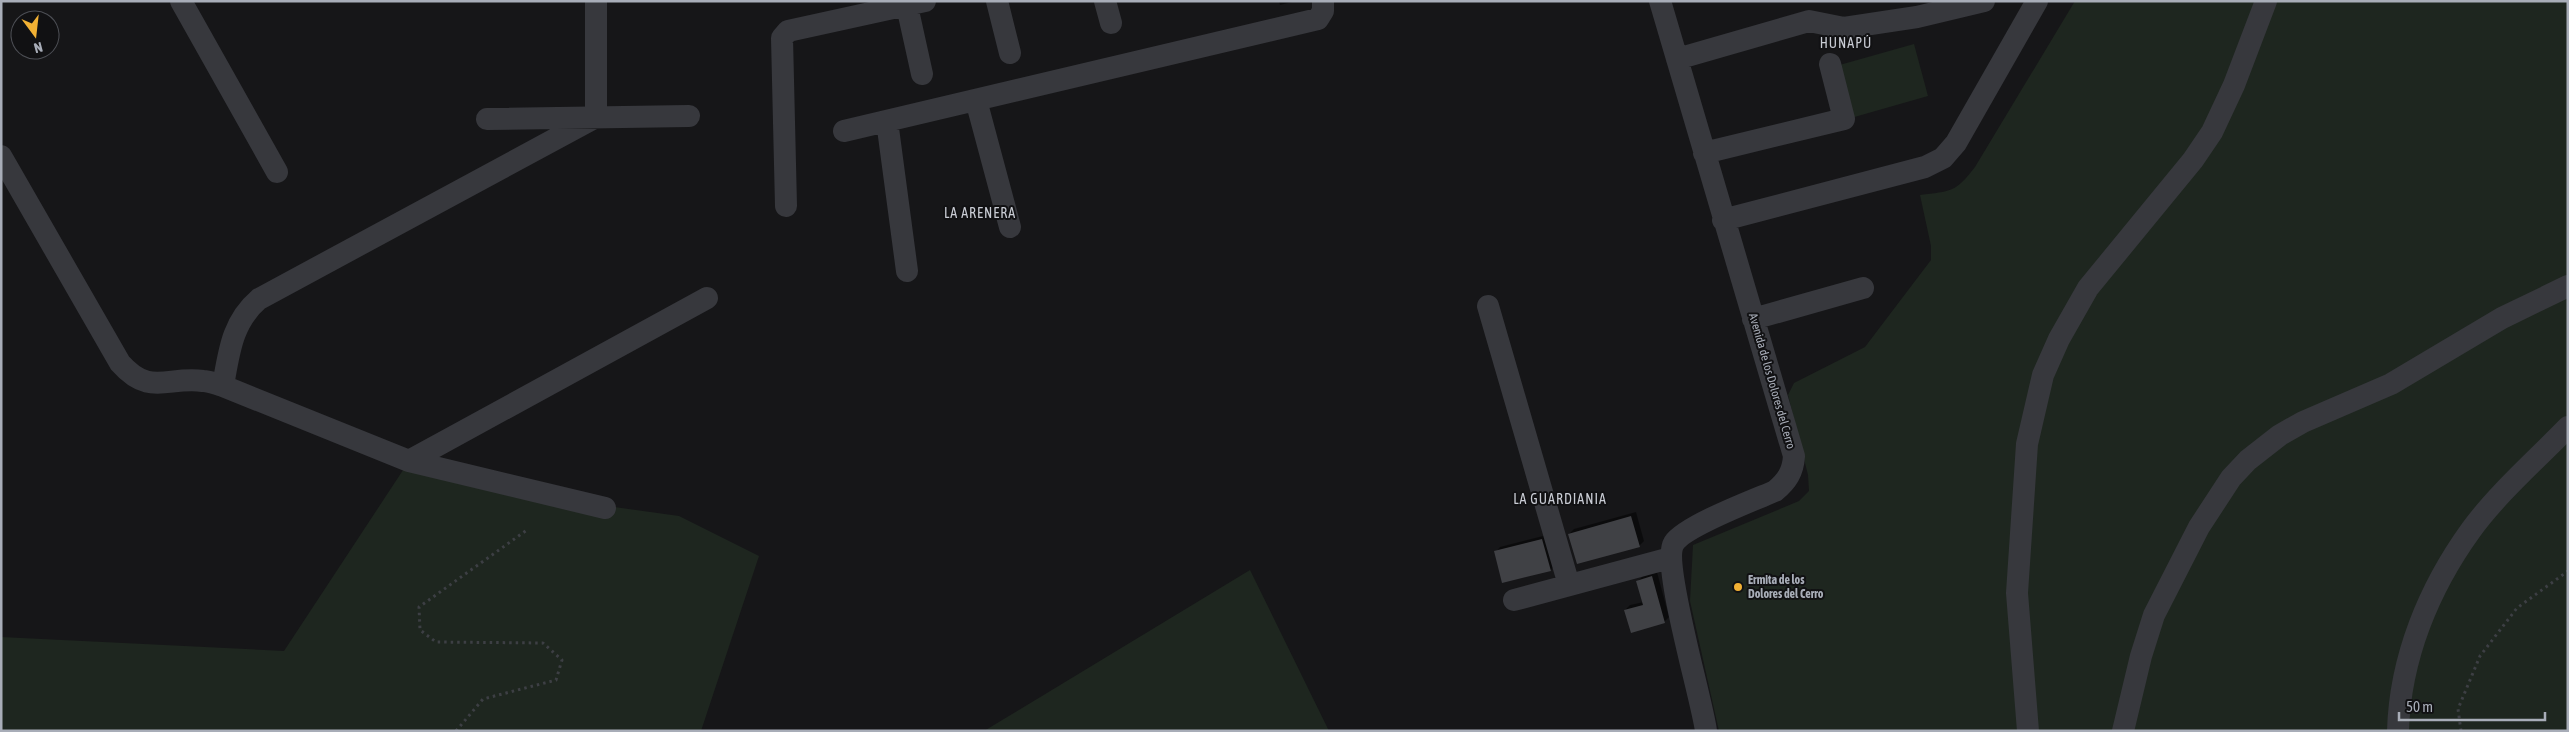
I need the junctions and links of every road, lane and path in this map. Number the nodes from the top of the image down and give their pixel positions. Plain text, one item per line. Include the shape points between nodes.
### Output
1 (181, 1) edge
2 (596, 1) edge
3 (997, 1) edge
4 (1105, 1) edge
5 (1322, 1) edge
6 (1660, 1) edge
7 (1984, 1) edge
8 (2037, 1) edge
9 (2266, 1) edge
10 (916, 4) edge
11 (1111, 23) dead end
12 (1010, 53) dead end
13 (1677, 59) junction
14 (1830, 64) dead end
15 (922, 74) dead end
16 (976, 100) junction
17 (689, 116) dead end
18 (596, 117) junction
19 (487, 119) dead end
20 (887, 121) junction
21 (844, 131) dead end
22 (1704, 152) junction
23 (1, 156) edge
24 (278, 172) dead end
25 (786, 206) dead end
26 (1723, 220) junction
27 (1010, 227) dead end
28 (907, 271) dead end
29 (2568, 286) edge
30 (1863, 288) dead end
31 (707, 298) dead end
32 (1488, 306) dead end
33 (1753, 319) junction
34 (222, 386) junction
35 (2568, 427) edge
36 (409, 461) junction
37 (605, 508) dead end
38 (527, 530) dead end
39 (1670, 558) junction
40 (2568, 571) edge
41 (1569, 585) junction
42 (1514, 600) dead end
43 (456, 731) edge
44 (1706, 731) edge
45 (2028, 731) edge
46 (2122, 731) edge
47 (2398, 731) edge
48 (2461, 731) edge

1 - 24 street
2 - 18 street
3 - 12 street
4 - 11 street
5 - 16 street via 1323,11 1318,19
6 - 13 street, Avenida de los Dolores del Cerro
7 - 13 street via 1917,17 1844,28 1808,21
8 - 26 street via 1956,143 1943,158 1926,167
9 - 45 street via 2212,132 2193,160 2088,288 2043,375 2027,444 2017,593
10 - 15 street
10 - 25 street via 788,31 782,38
13 - 22 street, Avenida de los Dolores del Cerro
14 - 22 street via 1844,119
16 - 20 street
16 - 27 street
17 - 18 street
18 - 19 street
18 - 34 street via 259,299 236,327
20 - 21 street
20 - 28 street
22 - 26 street, Avenida de los Dolores del Cerro
23 - 34 street via 120,363 131,376 147,383 203,380
26 - 33 street, Avenida de los Dolores del Cerro
29 - 46 street via 2502,318 2391,384 2303,422 2248,460 2231,478 2199,527 2154,615
30 - 33 street
31 - 36 street
32 - 41 street
33 - 39 street, Avenida de los Dolores del Cerro via 1792,447 1793,466 1785,483 1775,491 1680,537 1673,544
34 - 36 street
35 - 47 street via 2472,528 2443,573 2416,632 2404,679
36 - 37 street
38 - 43 path via 419,607 420,630 436,642 544,643 562,660 556,680 483,700
39 - 41 street
39 - 44 street
40 - 48 path via 2517,608 2480,656 2458,709
41 - 42 street

